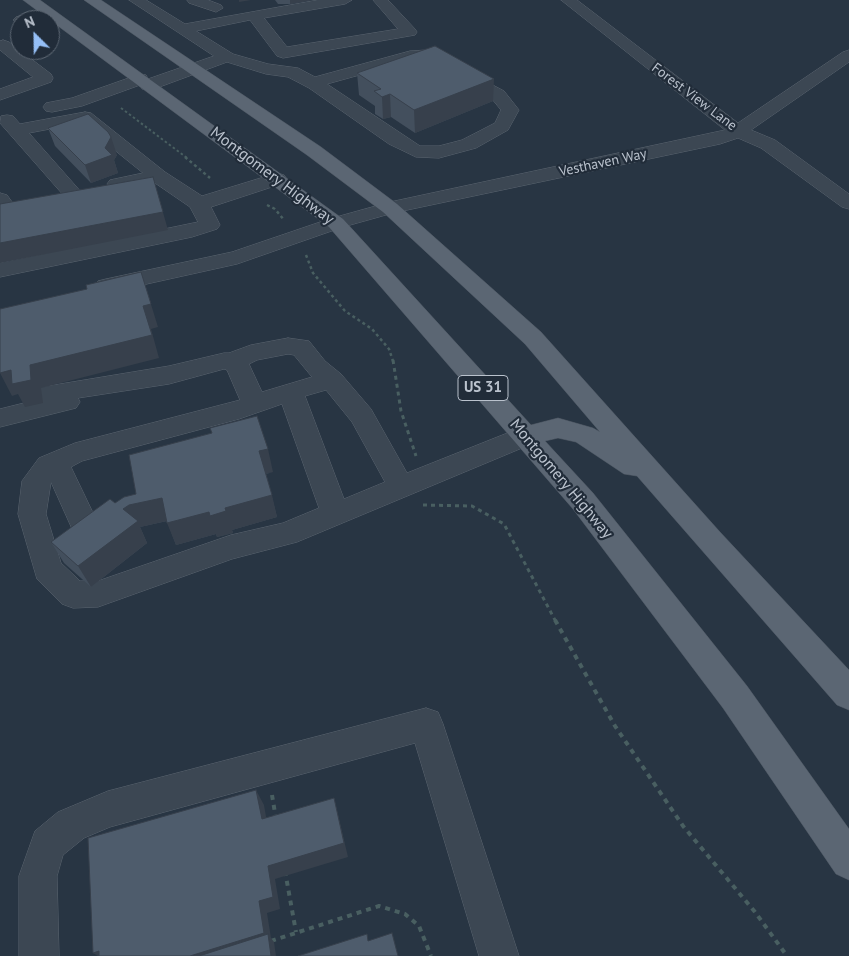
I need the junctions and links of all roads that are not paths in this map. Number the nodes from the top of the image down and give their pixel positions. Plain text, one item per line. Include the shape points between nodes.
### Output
1 (91, 0) edge
2 (136, 0) edge
3 (194, 0) edge
4 (380, 0) edge
5 (568, 0) edge
6 (340, 1) edge
7 (296, 8) junction
8 (217, 9) edge
9 (254, 15) junction
10 (60, 25) edge
11 (183, 29) junction
12 (367, 40) junction
13 (2, 46) edge
14 (325, 47) junction
15 (849, 55) edge
16 (227, 57) junction
17 (195, 69) junction
18 (148, 84) junction
19 (315, 84) junction
20 (0, 95) edge
21 (85, 117) junction
22 (8, 124) edge
23 (738, 131) junction
24 (158, 176) junction
25 (277, 179) junction
26 (198, 203) junction
27 (849, 203) edge
28 (390, 208) junction
29 (336, 223) junction
30 (0, 270) edge
31 (83, 292) edge
32 (232, 362) junction
33 (174, 374) junction
34 (332, 380) junction
35 (290, 391) junction
36 (22, 401) edge
37 (255, 404) junction
38 (0, 418) edge
39 (525, 436) junction
40 (54, 462) junction
41 (410, 482) junction
42 (663, 486) junction
43 (335, 513) junction
44 (92, 542) edge
45 (849, 694) edge
46 (849, 861) edge
47 (39, 956) edge
48 (499, 956) edge

1 - 17 main road
2 - 11 street
3 - 8 street
4 - 12 street via 409,32
5 - 23 street, Forest View Lane
6 - 7 street
6 - 12 street
7 - 9 street
7 - 14 street
8 - 9 street
8 - 11 street
9 - 14 street via 282,53
10 - 18 main road, Montgomery Highway / US 31
11 - 16 street
12 - 14 street
13 - 20 street via 45,78
15 - 23 street, Vesthaven Way
16 - 17 street
16 - 19 street via 266,69 292,72
17 - 18 street
17 - 28 main road
18 - 21 street via 116,105
18 - 22 street
18 - 25 main road, Montgomery Highway / US 31
19 - 19 street via 326,78 410,56 427,55 498,96 510,110 502,126 469,144 439,152 416,151
21 - 22 street
21 - 24 street
22 - 24 street via 79,191
23 - 27 street, Forest View Lane via 768,144
23 - 28 street, Vesthaven Way via 720,138
24 - 26 street
25 - 26 street via 214,201
25 - 29 main road, Montgomery Highway / US 31
26 - 30 street via 210,225
28 - 29 street, Vesthaven Way
28 - 42 main road via 532,338
29 - 31 street, Vesthaven Way via 237,257
29 - 39 main road, Montgomery Highway / US 31
32 - 33 street
32 - 34 street via 270,348 301,347 316,367
32 - 37 street via 241,372
33 - 36 street
33 - 38 street via 135,387
34 - 35 street
34 - 41 street
35 - 37 street
35 - 43 street
37 - 40 street via 75,453
39 - 41 street
39 - 42 main road via 558,428 584,435
39 - 46 main road, Montgomery Highway / US 31 via 583,501 735,698
40 - 43 street via 36,481 32,514 48,570 73,595 98,594 129,572 287,534
40 - 44 street
41 - 43 street
42 - 45 main road
47 - 48 street via 38,876 48,844 70,825 108,809 426,724

